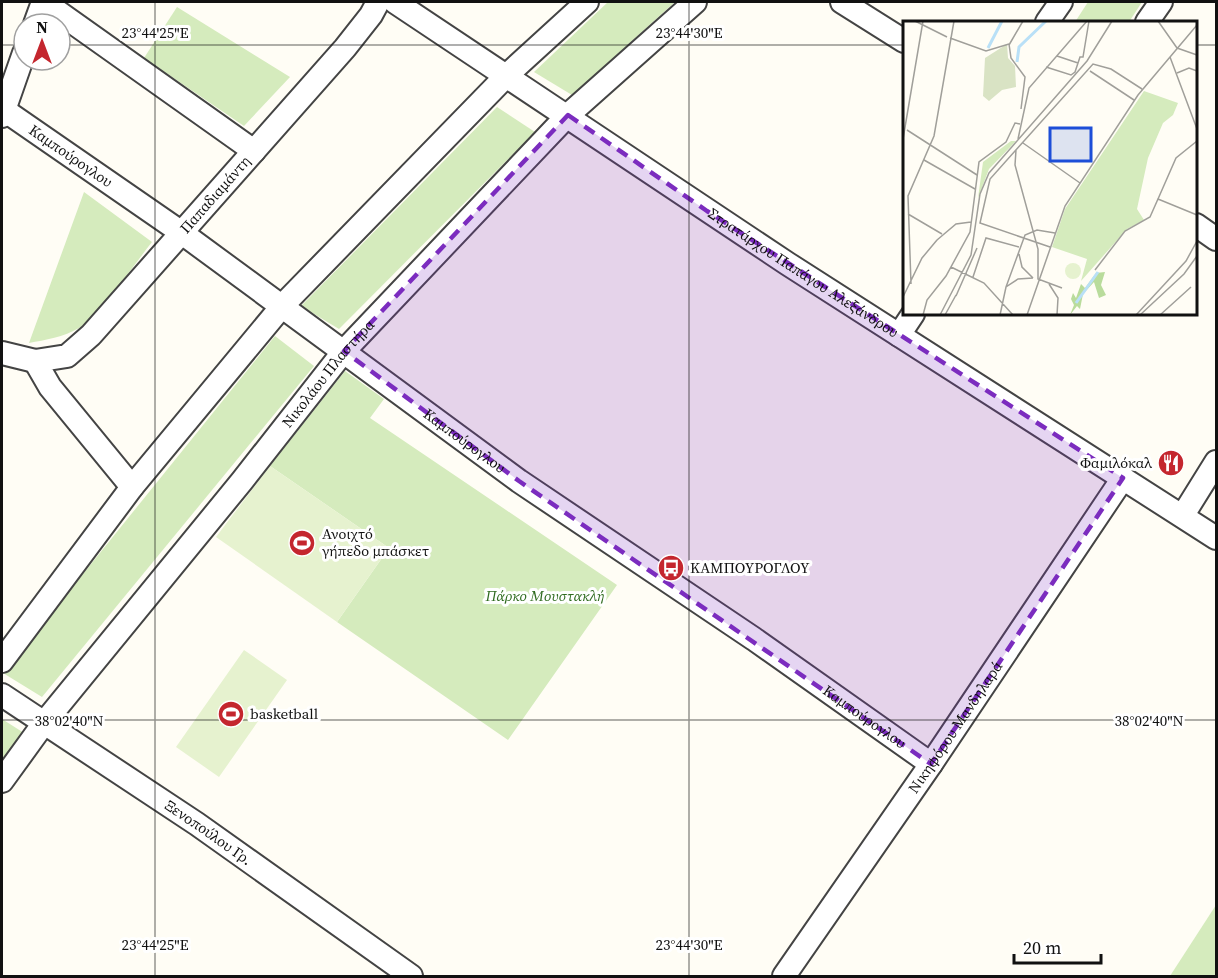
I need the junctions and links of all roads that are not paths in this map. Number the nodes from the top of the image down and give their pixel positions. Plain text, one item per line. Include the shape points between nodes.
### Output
1 (44, 2) edge
2 (378, 2) edge
3 (396, 2) edge
4 (587, 2) edge
5 (695, 2) edge
6 (842, 2) edge
7 (1060, 2) edge
8 (1161, 2) edge
9 (1048, 21) edge
10 (1148, 21) edge
11 (903, 40) edge
12 (12, 72) edge
13 (506, 76) junction
14 (3, 113) edge
15 (568, 115) junction
16 (254, 151) junction
17 (1197, 226) edge
18 (182, 232) junction
19 (1216, 239) edge
20 (283, 305) junction
21 (912, 315) edge
22 (899, 335) junction
23 (344, 351) junction
24 (2, 352) edge
25 (35, 361) junction
26 (1216, 462) edge
27 (1123, 478) junction
28 (132, 487) junction
29 (1183, 516) junction
30 (1216, 538) edge
31 (2, 661) edge
32 (2, 695) edge
33 (44, 723) junction
34 (931, 764) junction
35 (2, 781) edge
36 (411, 976) edge
37 (784, 976) edge

1 - 16 street
2 - 16 street, Παπαδιαμάντη via 345,48
3 - 13 street, Στρατάρχου Παπάγου Αλεξάνδρου
4 - 13 street
5 - 15 street, Νικολάου Πλαστήρα
6 - 11 street
7 - 9 street
8 - 10 street
12 - 14 street
13 - 15 street, Στρατάρχου Παπάγου Αλεξάνδρου
13 - 20 street
14 - 18 street, Καμπούρογλου
15 - 22 street, Στρατάρχου Παπάγου Αλεξάνδρου via 632,162
15 - 23 street, Νικολάου Πλαστήρα
16 - 18 street, Παπαδιαμάντη
17 - 19 street
18 - 20 street, Καμπούρογλου
18 - 25 street, Παπαδιαμάντη via 91,335 67,356
20 - 23 street, Καμπούρογλου
20 - 28 street
21 - 22 street
22 - 27 street, Στρατάρχου Παπάγου Αλεξάνδρου
23 - 33 street, Νικολάου Πλαστήρα
23 - 34 street, Καμπούρογλου via 519,482 754,639
24 - 25 street, Παπαδιαμάντη
25 - 28 street via 50,387
26 - 29 street
27 - 29 street, Στρατάρχου Παπάγου Αλεξάνδρου
27 - 34 street, Νικηφόρου Μανδηλαρά
28 - 31 street
29 - 30 street, Στρατάρχου Παπάγου Αλεξάνδρου
32 - 33 street, Ξενoπούλου Γρ.
33 - 35 street, Νικολάου Πλαστήρα
33 - 36 street, Ξενoπούλου Γρ. via 197,824
34 - 37 street, Νικηφόρου Μανδηλαρά

